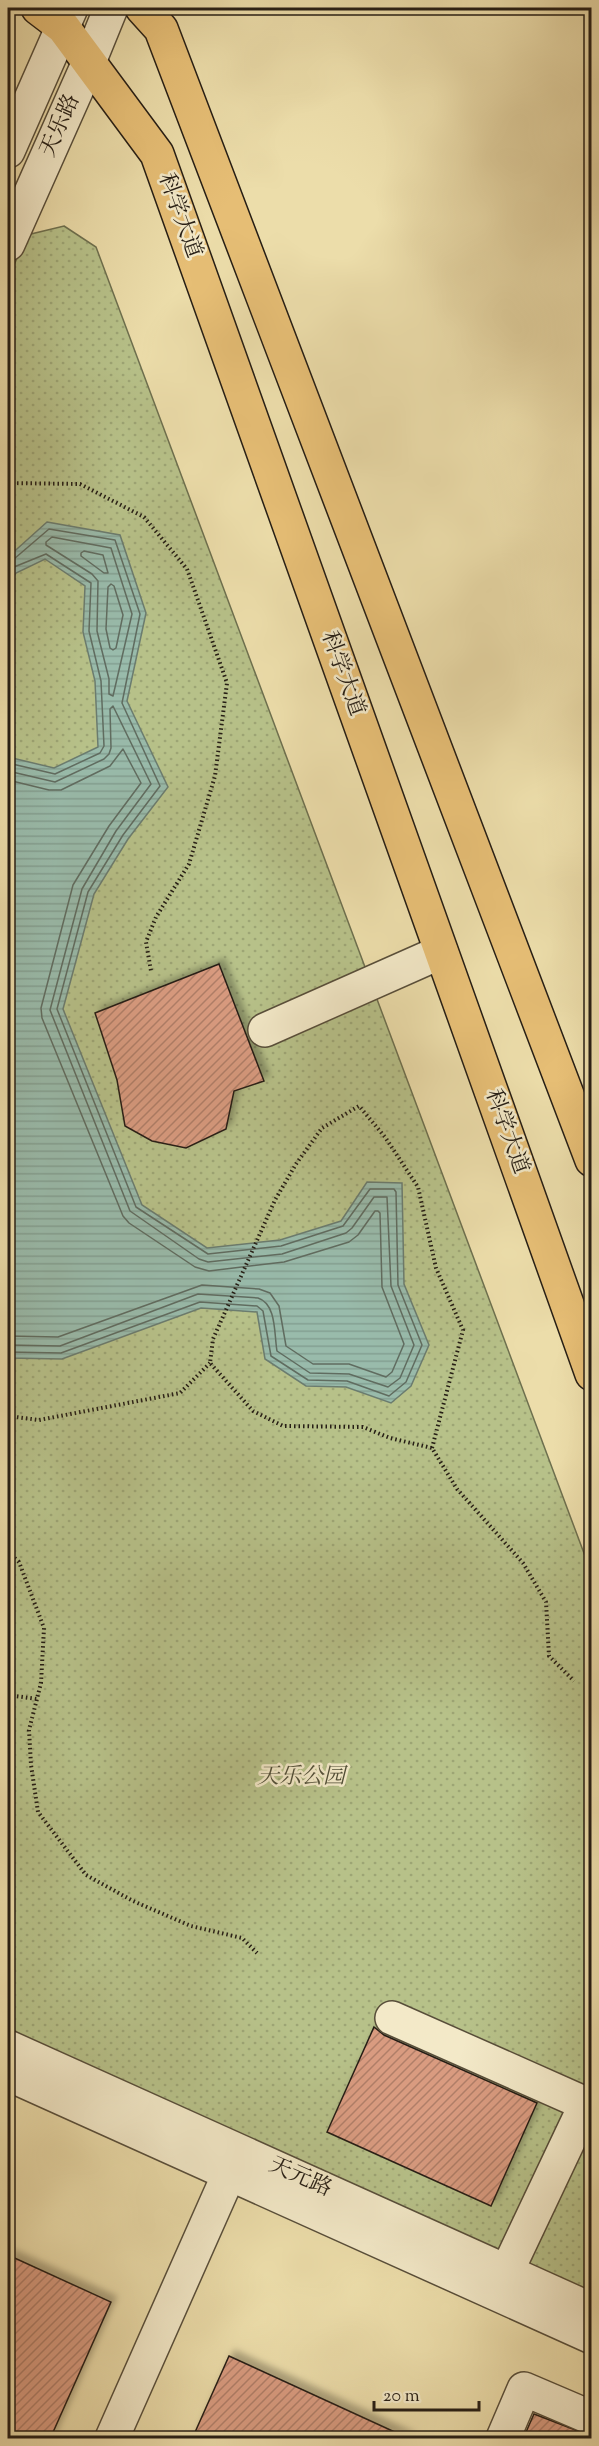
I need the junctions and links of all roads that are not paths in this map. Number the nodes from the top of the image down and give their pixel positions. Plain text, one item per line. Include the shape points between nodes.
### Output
1 (38, 8) edge
2 (111, 8) edge
3 (142, 8) edge
4 (67, 17) edge
5 (89, 62) junction
6 (8, 151) edge
7 (8, 244) edge
8 (441, 952) junction
9 (265, 1030) dead end
10 (591, 1160) edge
11 (591, 1374) edge
12 (392, 2018) dead end
13 (8, 2046) edge
14 (8, 2074) edge
15 (229, 2174) junction
16 (502, 2283) junction
17 (591, 2310) edge
18 (591, 2337) edge
19 (591, 2418) edge
20 (112, 2439) edge
21 (503, 2439) edge

1 - 4 main road, 科学大道
2 - 5 street, 天乐路
3 - 10 main road via 160,28
4 - 5 main road, 科学大道
4 - 6 street, 天乐路
5 - 7 street, 天乐路
5 - 8 main road, 科学大道 via 157,154
8 - 9 street
8 - 11 main road, 科学大道
12 - 16 street via 586,2104
13 - 16 street, 天元路
14 - 15 street, 天元路
15 - 16 street, 天元路
15 - 20 street
16 - 17 street, 天元路
16 - 18 street, 天元路
19 - 21 street via 524,2389

